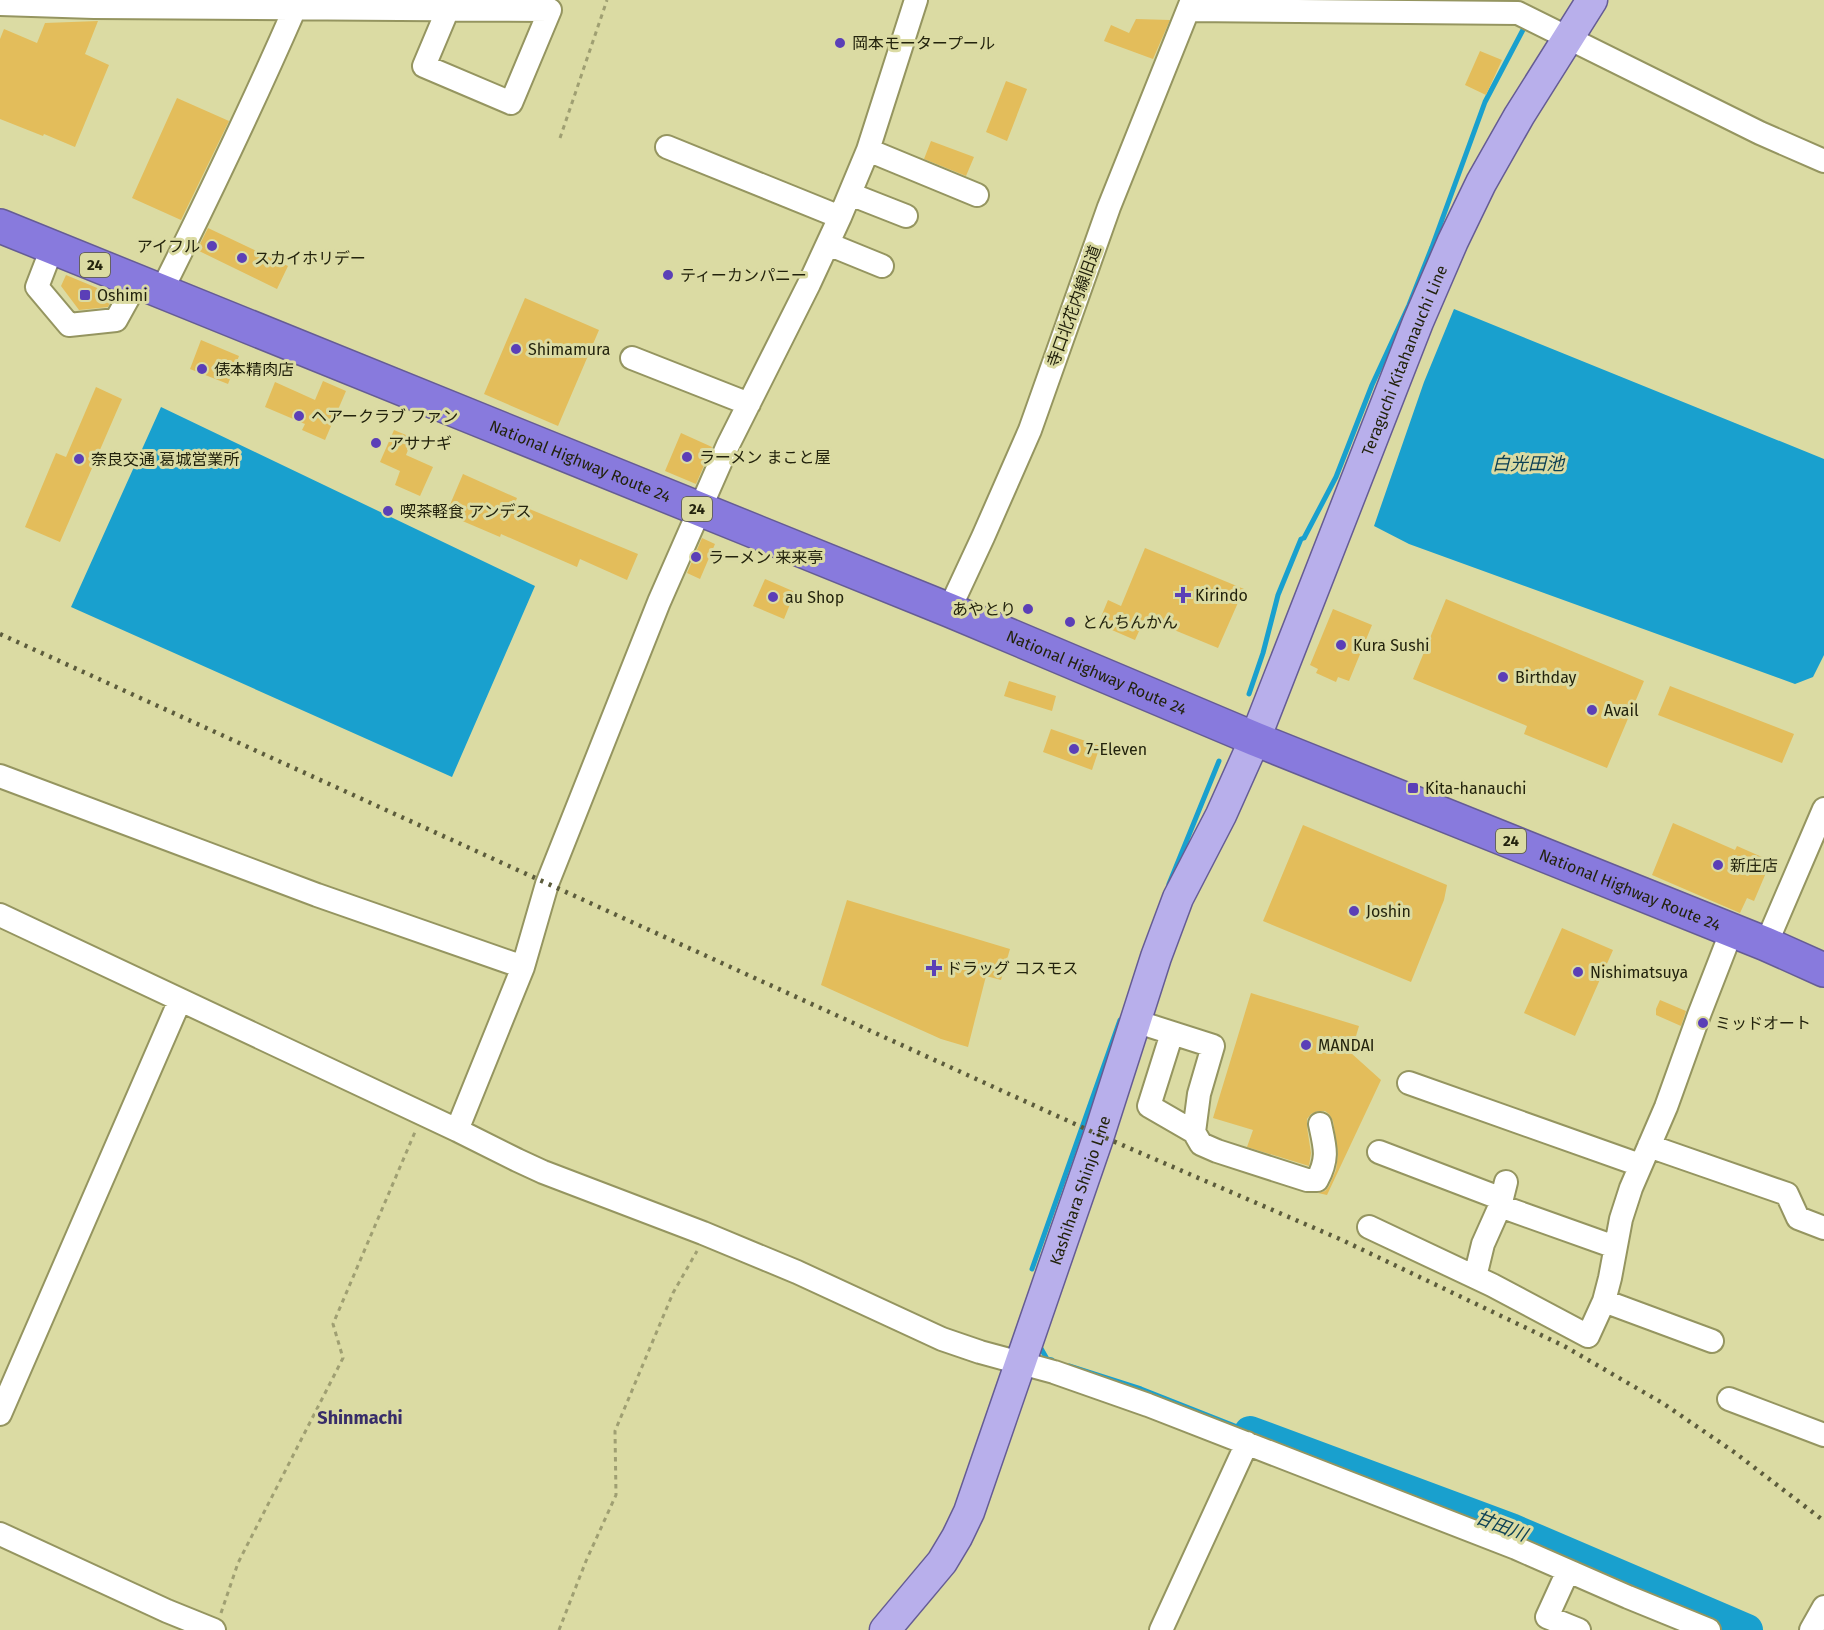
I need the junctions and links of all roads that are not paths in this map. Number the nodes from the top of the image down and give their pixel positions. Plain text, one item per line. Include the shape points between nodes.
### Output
1 (916, 0) edge
2 (1592, 0) edge
3 (0, 4) edge
4 (1190, 5) edge
5 (295, 8) junction
6 (448, 9) junction
7 (1568, 39) junction
8 (667, 147) dead end
9 (868, 150) junction
10 (1824, 160) edge
11 (850, 194) junction
12 (977, 195) dead end
13 (906, 216) dead end
14 (840, 217) junction
15 (0, 226) edge
16 (828, 244) junction
17 (52, 248) junction
18 (882, 266) dead end
19 (149, 287) junction
20 (632, 358) dead end
21 (749, 404) junction
22 (699, 509) junction
23 (949, 610) junction
24 (1255, 739) junction
25 (0, 776) edge
26 (1824, 809) edge
27 (0, 915) edge
28 (1732, 930) junction
29 (1766, 944) junction
30 (523, 967) junction
31 (1824, 970) edge
32 (180, 1000) junction
33 (1135, 1022) junction
34 (1173, 1033) junction
35 (1409, 1083) dead end
36 (1320, 1124) dead end
37 (457, 1130) junction
38 (1194, 1132) junction
39 (1379, 1152) dead end
40 (1645, 1155) junction
41 (1502, 1196) junction
42 (1823, 1225) edge
43 (1369, 1227) dead end
44 (1615, 1247) junction
45 (1475, 1277) junction
46 (1604, 1301) junction
47 (1712, 1341) dead end
48 (1020, 1362) junction
49 (1729, 1399) dead end
50 (0, 1414) edge
51 (1824, 1436) edge
52 (1247, 1443) junction
53 (0, 1534) edge
54 (1568, 1571) junction
55 (1824, 1607) edge
56 (217, 1624) edge
57 (885, 1630) edge
58 (1161, 1630) edge
59 (1579, 1630) edge
60 (1709, 1630) edge
61 (1811, 1630) edge

1 - 9 street
2 - 7 main road, Teraguchi Kitahanauchi Line
3 - 5 street
4 - 7 street via 1518,13
4 - 23 street, 寺口北花内線旧道 via 1109,207 1029,430
5 - 6 street
5 - 19 street via 201,213
6 - 6 street via 550,10 511,103 424,66
7 - 10 street
7 - 24 main road, Teraguchi Kitahanauchi Line via 1519,116 1453,241
8 - 14 street
9 - 11 street
9 - 12 street
11 - 13 street
11 - 14 street
14 - 16 street
15 - 17 highway, National Highway Route 24 / 24
16 - 18 street
16 - 21 street
17 - 19 highway, National Highway Route 24 / 24
17 - 19 street via 37,287 69,325 117,320
19 - 22 highway, National Highway Route 24 / 24
20 - 21 street
21 - 22 street
22 - 23 highway, National Highway Route 24 / 24
22 - 30 street via 547,884
23 - 24 highway, National Highway Route 24 / 24
24 - 28 highway, National Highway Route 24 / 24
24 - 33 main road, Kashihara Shinjo Line via 1178,898
25 - 30 street via 317,895
26 - 29 street
27 - 32 street
28 - 29 highway, National Highway Route 24 / 24
28 - 40 street
29 - 31 highway, National Highway Route 24 / 24
30 - 37 street
32 - 37 street
32 - 50 street
33 - 34 street
33 - 48 main road, Kashihara Shinjo Line
34 - 38 street via 1149,1106
34 - 38 street via 1213,1046 1199,1094
35 - 40 street
36 - 38 street via 1326,1152 1317,1180 1217,1151 1201,1144
37 - 48 street via 517,1161 797,1272 942,1339
39 - 41 street
40 - 42 street via 1787,1194 1798,1218
40 - 44 street
41 - 44 street
41 - 45 street
43 - 45 street
44 - 46 street
45 - 46 street via 1588,1336
46 - 47 street
48 - 52 street via 1086,1382
48 - 57 main road, Kashihara Shinjo Line via 979,1486 957,1537 942,1562
49 - 51 street
52 - 54 street
52 - 58 street
53 - 56 street via 166,1611
54 - 59 street via 1547,1617
54 - 60 street
55 - 61 street

